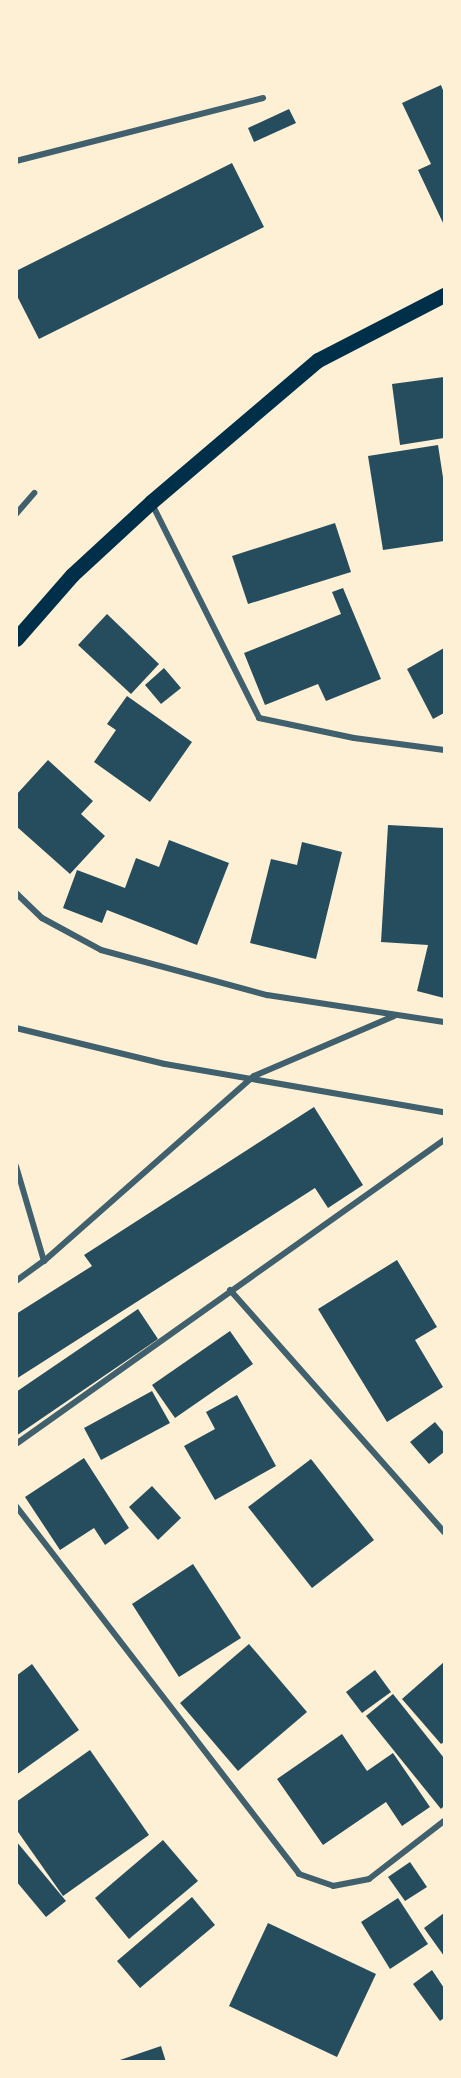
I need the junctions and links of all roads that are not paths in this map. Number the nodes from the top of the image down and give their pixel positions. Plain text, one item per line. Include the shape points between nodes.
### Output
1 (263, 98) dead end
2 (16, 161) edge
3 (444, 295) edge
4 (34, 493) dead end
5 (151, 502) junction
6 (16, 514) edge
7 (16, 639) edge
8 (444, 750) edge
9 (16, 893) edge
10 (394, 1016) junction
11 (444, 1022) edge
12 (16, 1028) edge
13 (254, 1076) junction
14 (444, 1112) edge
15 (444, 1140) edge
16 (16, 1166) edge
17 (44, 1262) junction
18 (16, 1281) edge
19 (230, 1290) junction
20 (16, 1444) edge
21 (16, 1506) edge
22 (444, 1532) edge
23 (444, 1821) edge

1 - 2 street
3 - 5 main road via 318,360
4 - 6 street
5 - 7 main road via 72,575
5 - 8 street via 222,651 259,718 354,738
9 - 10 street via 42,918 101,950 267,995
10 - 11 street
10 - 13 street
12 - 13 street via 165,1064
13 - 14 street
13 - 17 street
15 - 19 street
16 - 17 street
17 - 18 street
19 - 20 street
19 - 22 street
21 - 23 street via 299,1874 333,1886 369,1879

